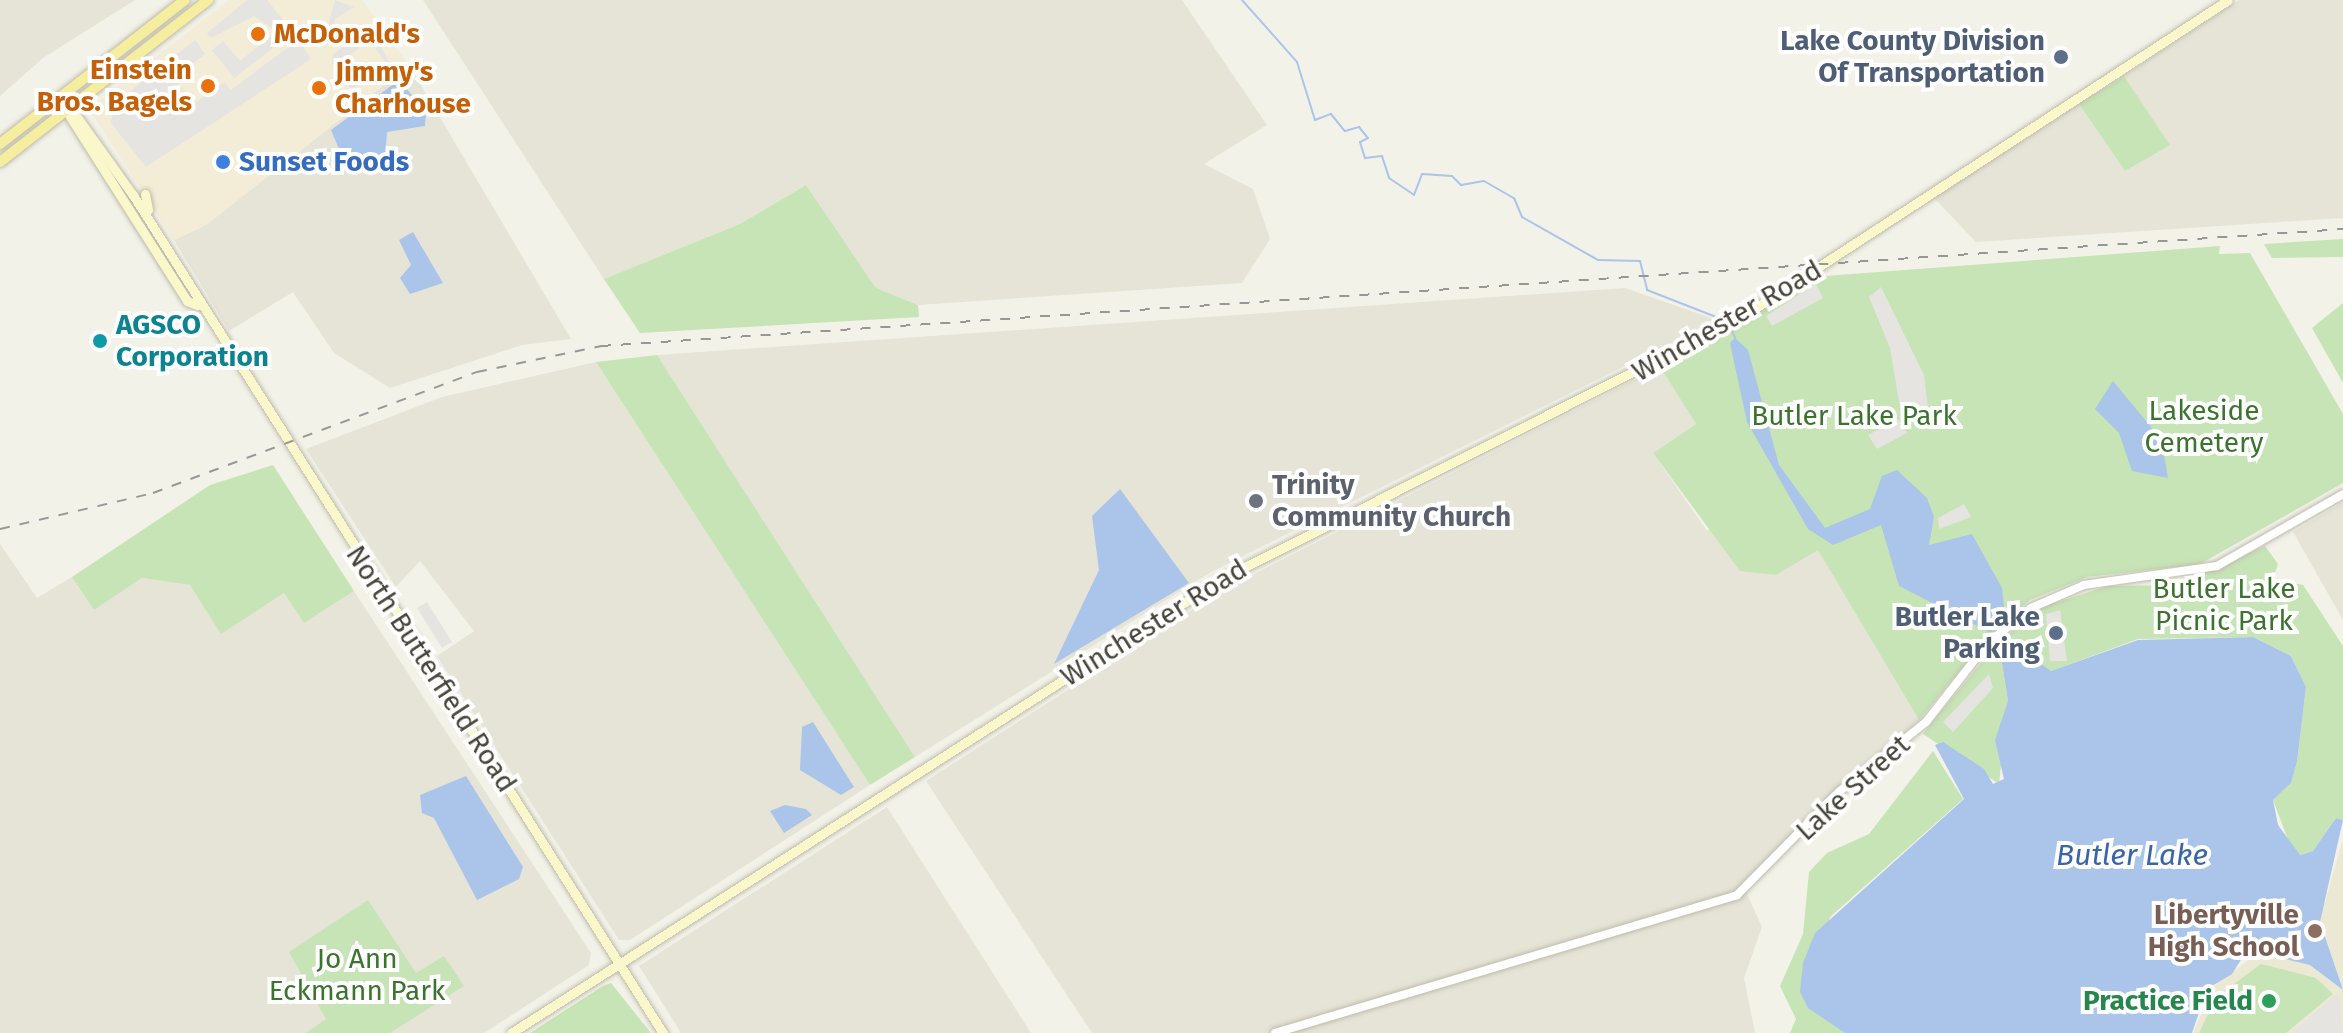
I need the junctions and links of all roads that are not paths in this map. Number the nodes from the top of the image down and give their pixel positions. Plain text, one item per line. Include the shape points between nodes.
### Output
1 (185, 0) edge
2 (208, 0) edge
3 (2228, 0) edge
4 (62, 96) junction
5 (75, 105) junction
6 (65, 112) junction
7 (0, 143) edge
8 (0, 162) edge
9 (145, 194) dead end
10 (133, 195) junction
11 (133, 219) junction
12 (173, 259) junction
13 (197, 305) junction
14 (2343, 494) edge
15 (619, 963) junction
16 (511, 1033) edge
17 (663, 1033) edge
18 (1275, 1033) edge

1 - 4 main road
2 - 5 main road
3 - 15 main road, Winchester Road via 1740,318 1221,579
4 - 5 main road, North Butterfield Road
4 - 6 main road, North Butterfield Road
4 - 7 main road
5 - 6 main road
5 - 10 main road, North Butterfield Road
6 - 8 main road
6 - 11 main road, North Butterfield Road
9 - 12 main road
10 - 11 main road
10 - 12 main road, North Butterfield Road
11 - 13 main road, North Butterfield Road
12 - 13 main road, North Butterfield Road
13 - 15 main road, North Butterfield Road
14 - 18 street, Lake Street via 2217,566 2073,588 2003,630 1926,722 1840,791 1737,895
15 - 16 main road, Winchester Road
15 - 17 main road, North Butterfield Road

